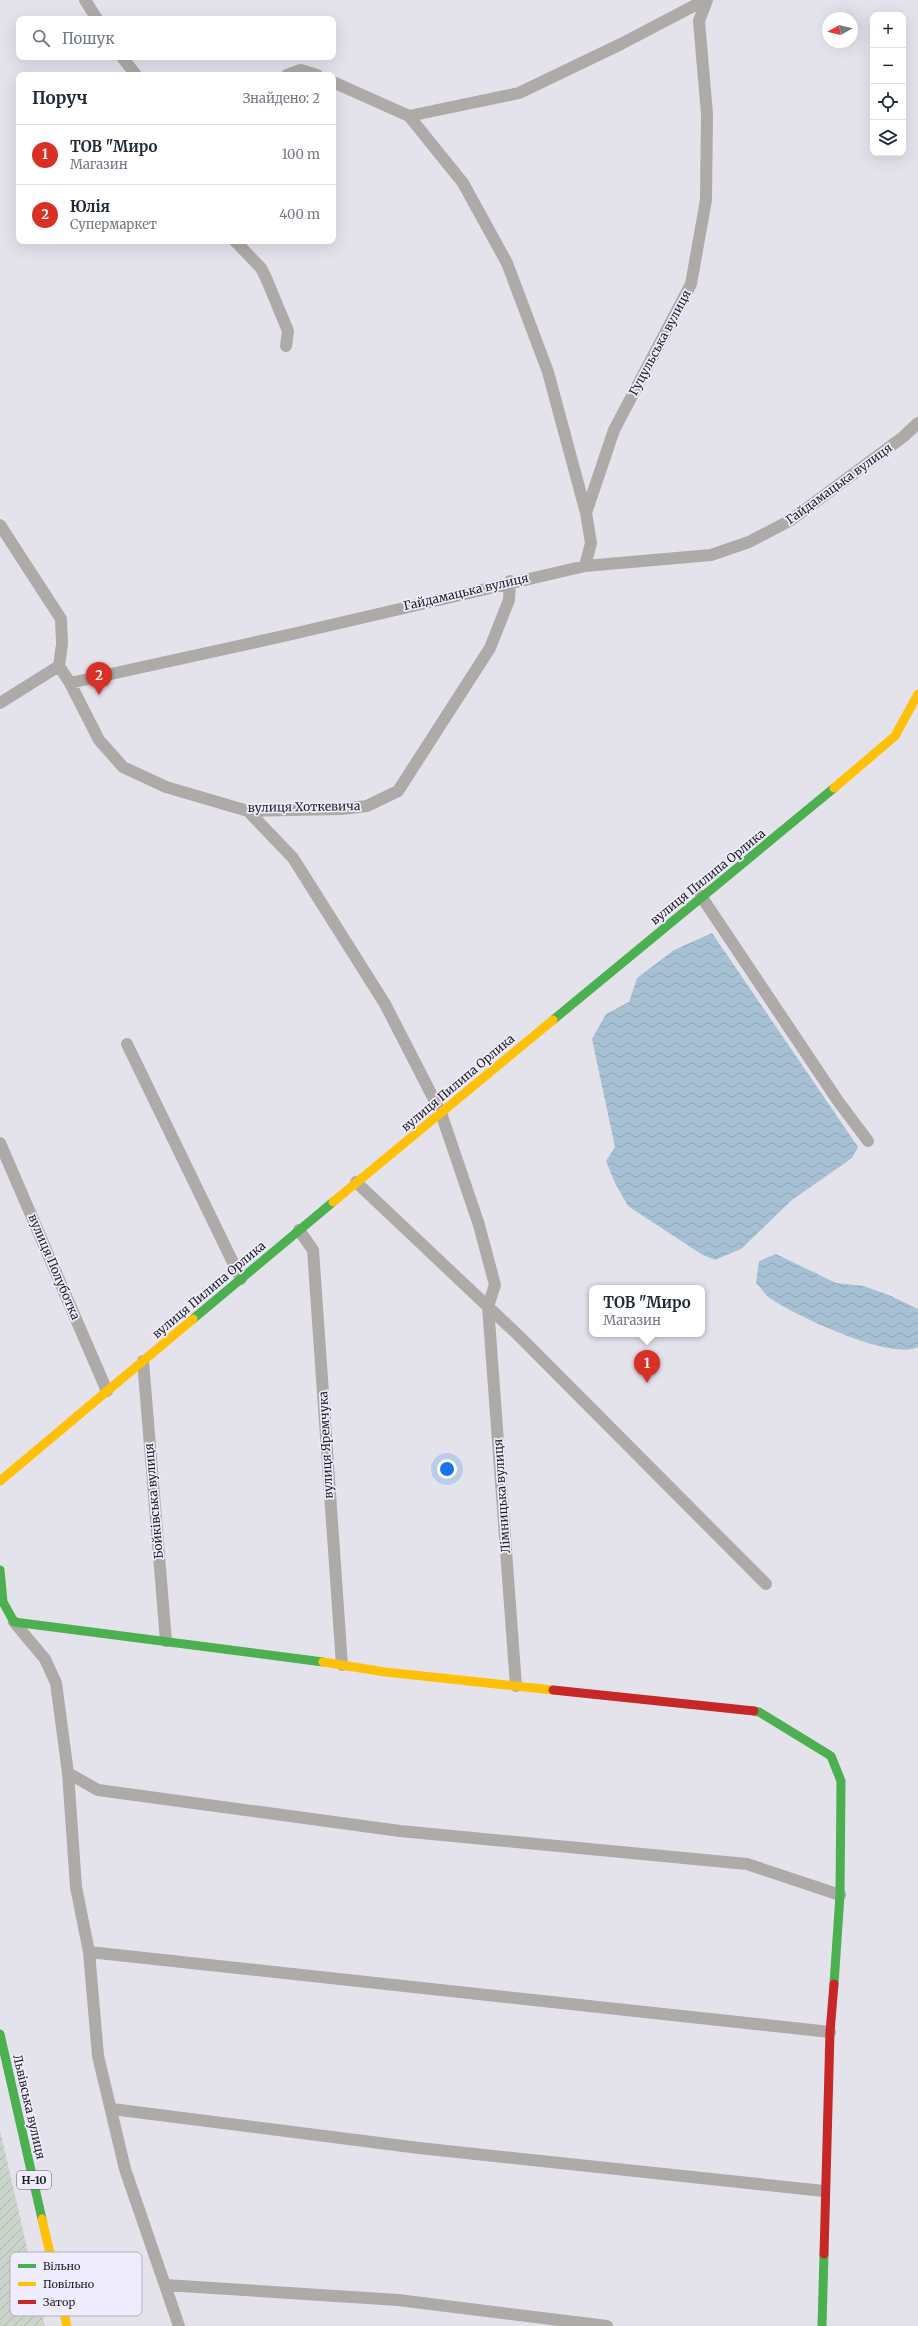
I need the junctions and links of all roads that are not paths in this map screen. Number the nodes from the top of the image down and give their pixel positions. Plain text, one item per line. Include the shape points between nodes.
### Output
1 (85, 0) edge
2 (706, 0) edge
3 (95, 16) edge
4 (124, 60) edge
5 (134, 72) edge
6 (295, 72) edge
7 (307, 72) edge
8 (336, 83) edge
9 (409, 116) junction
10 (238, 244) edge
11 (286, 346) dead end
12 (918, 423) edge
13 (586, 513) junction
14 (0, 526) edge
15 (585, 566) junction
16 (510, 581) junction
17 (59, 666) junction
18 (70, 683) junction
19 (918, 694) edge
20 (0, 703) edge
21 (248, 811) junction
22 (701, 896) junction
23 (127, 1044) dead end
24 (441, 1113) junction
25 (868, 1141) dead end
26 (0, 1143) edge
27 (356, 1182) junction
28 (299, 1230) junction
29 (241, 1279) junction
30 (488, 1306) junction
31 (143, 1361) junction
32 (107, 1391) junction
33 (0, 1481) edge
34 (0, 1570) edge
35 (766, 1584) dead end
36 (14, 1622) junction
37 (166, 1641) junction
38 (342, 1665) junction
39 (516, 1686) junction
40 (68, 1773) junction
41 (840, 1895) junction
42 (89, 1952) junction
43 (830, 2032) junction
44 (0, 2034) edge
45 (112, 2109) junction
46 (824, 2191) junction
47 (49, 2252) edge
48 (165, 2285) junction
49 (64, 2316) edge
50 (66, 2326) edge
51 (178, 2326) edge
52 (607, 2326) edge
53 (822, 2326) edge

1 - 3 street
2 - 9 street, Гуцульська вулиця via 519,93
2 - 13 street, Гуцульська вулиця via 699,21 707,114 706,200 691,284 614,430
4 - 5 street
6 - 7 street
8 - 9 street, Гуцульська вулиця
9 - 13 street, Гуцульська вулиця via 463,183 507,263 548,372
10 - 11 street via 261,268 266,278 288,331
12 - 15 street, Гайдамацька вулиця via 903,437 791,520 749,542 711,555
13 - 15 street, Гуцульська вулиця via 591,543
14 - 17 street via 61,619 62,644
15 - 16 street, Гайдамацька вулиця
16 - 18 street, Гайдамацька вулиця via 288,635
16 - 21 street, вулиця Хоткевича via 509,600 490,648 398,791 367,806
17 - 18 street
17 - 20 street
18 - 21 street, вулиця Хоткевича via 99,740 123,768 166,787
19 - 22 street, вулиця Пилипа Орлика via 895,736 800,817
21 - 24 street via 293,858 385,1004
22 - 24 street, вулиця Пилипа Орлика
22 - 25 street via 838,1101
23 - 29 street
24 - 27 street, вулиця Пилипа Орлика
24 - 30 street via 479,1225 495,1285
26 - 32 street, вулиця Полуботка
27 - 28 street, вулиця Пилипа Орлика
27 - 30 street
28 - 29 street, вулиця Пилипа Орлика
28 - 38 street, вулиця Яремчука via 313,1250
29 - 31 street, вулиця Пилипа Орлика
30 - 35 street
30 - 39 street, Лімницька вулиця
31 - 32 street, вулиця Пилипа Орлика
31 - 37 street, Бойківська вулиця
32 - 33 street, вулиця Пилипа Орлика
34 - 36 street via 2,1602
36 - 37 street
36 - 40 street via 45,1659 56,1683
37 - 38 street
38 - 39 street
39 - 41 street via 759,1712 831,1756 841,1781
40 - 41 street via 98,1790 400,1831 747,1864
40 - 42 street via 76,1887
41 - 43 street
42 - 43 street
42 - 45 street via 98,2056
43 - 46 street
44 - 47 street, Львівська вулиця / Н-10
45 - 46 street via 427,2148
45 - 48 street via 125,2169
46 - 53 street
48 - 51 street
48 - 52 street via 398,2300
49 - 50 street, Львівська вулиця / Н-10

